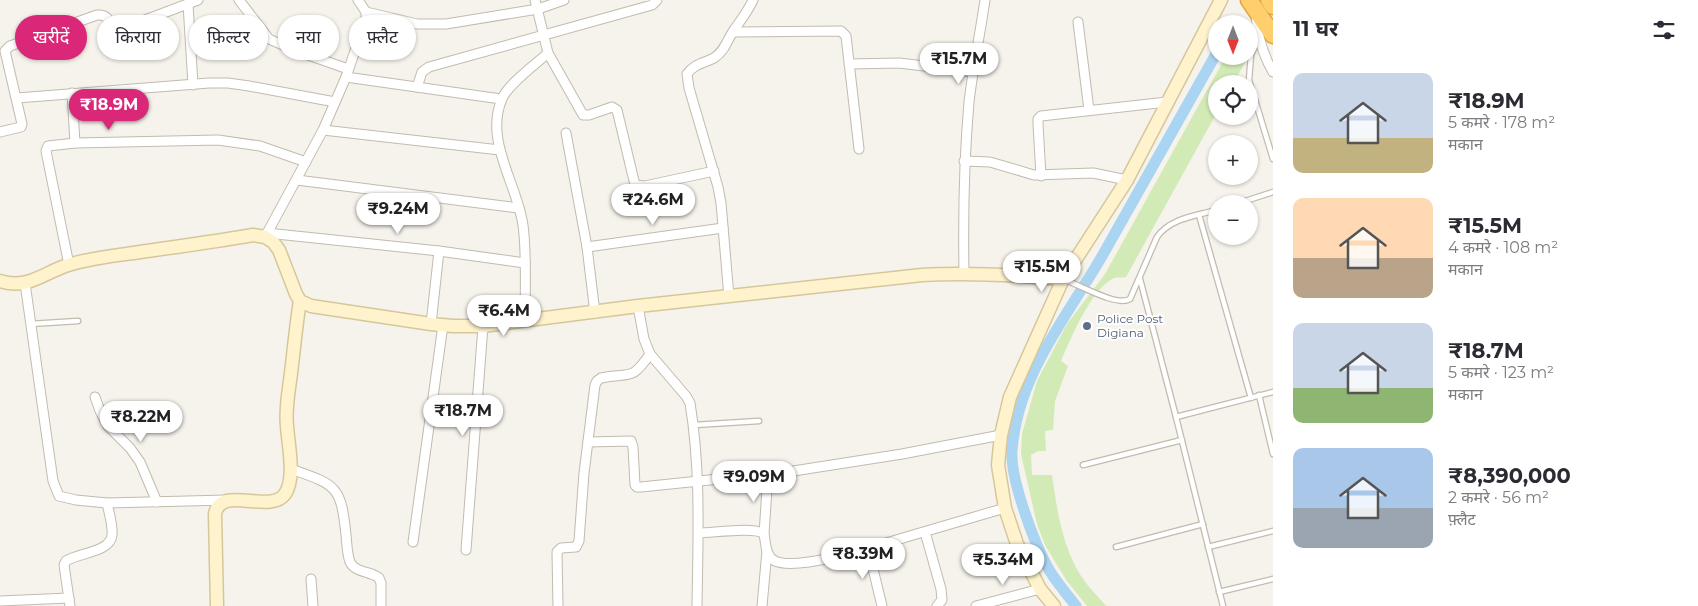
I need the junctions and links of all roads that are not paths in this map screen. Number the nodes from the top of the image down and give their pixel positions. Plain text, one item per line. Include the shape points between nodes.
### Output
1 (198, 0) edge
2 (239, 0) edge
3 (358, 0) edge
4 (564, 0) edge
5 (657, 0) edge
6 (753, 0) edge
7 (985, 0) edge
8 (1221, 0) edge
9 (1269, 0) edge
10 (188, 4) junction
11 (537, 4) edge
12 (1252, 4) edge
13 (1273, 6) edge
14 (366, 12) junction
15 (1078, 22) dead end
16 (733, 32) junction
17 (544, 36) junction
18 (1266, 36) edge
19 (548, 53) junction
20 (849, 64) junction
21 (974, 72) junction
22 (1273, 72) edge
23 (347, 73) junction
24 (193, 85) junction
25 (417, 87) junction
26 (72, 93) junction
27 (17, 98) junction
28 (502, 99) junction
29 (335, 102) junction
30 (1167, 102) junction
31 (1089, 110) junction
32 (323, 130) junction
33 (0, 132) edge
34 (566, 133) dead end
35 (75, 144) junction
36 (859, 149) dead end
37 (500, 150) junction
38 (1273, 159) edge
39 (964, 161) junction
40 (306, 162) junction
41 (714, 171) junction
42 (1041, 176) junction
43 (296, 180) junction
44 (1127, 180) junction
45 (1273, 192) edge
46 (1258, 197) edge
47 (519, 208) junction
48 (1208, 212) edge
49 (1199, 215) junction
50 (723, 228) junction
51 (266, 235) junction
52 (587, 247) junction
53 (439, 252) junction
54 (525, 263) junction
55 (69, 265) junction
56 (964, 273) junction
57 (1063, 279) junction
58 (1140, 279) junction
59 (0, 280) edge
60 (25, 283) junction
61 (729, 297) junction
62 (300, 301) junction
63 (638, 306) junction
64 (595, 312) junction
65 (78, 321) dead end
66 (525, 321) junction
67 (30, 324) junction
68 (437, 325) junction
69 (483, 326) junction
70 (650, 354) junction
71 (1273, 392) edge
72 (1259, 395) junction
73 (95, 397) dead end
74 (1251, 398) junction
75 (1176, 417) junction
76 (759, 421) dead end
77 (692, 425) junction
78 (1001, 435) junction
79 (1182, 440) junction
80 (588, 442) junction
81 (1273, 454) edge
82 (1083, 465) dead end
83 (291, 469) junction
84 (768, 474) junction
85 (697, 481) junction
86 (231, 500) junction
87 (157, 502) junction
88 (107, 503) junction
89 (1005, 508) junction
90 (1203, 524) junction
91 (1273, 531) edge
92 (925, 532) junction
93 (699, 533) junction
94 (764, 534) junction
95 (413, 542) dead end
96 (1208, 546) junction
97 (1116, 547) dead end
98 (868, 548) junction
99 (466, 550) dead end
100 (767, 550) junction
101 (1273, 579) edge
102 (311, 580) dead end
103 (1040, 589) junction
104 (1219, 592) junction
105 (0, 601) edge
106 (70, 602) edge
107 (217, 606) edge
108 (314, 606) edge
109 (381, 606) edge
110 (558, 606) edge
111 (697, 606) edge
112 (762, 606) edge
113 (882, 606) edge
114 (937, 606) edge
115 (976, 606) edge
116 (1054, 606) edge
117 (1223, 606) edge

1 - 10 street
2 - 23 street via 269,39
3 - 14 street
4 - 11 street
5 - 17 street via 652,5
6 - 16 street
7 - 21 street
8 - 30 street
9 - 13 highway
10 - 24 street
10 - 27 street via 118,30 113,28 107,17 97,15 10,46 5,51
11 - 14 street via 454,23 430,25
11 - 17 street
12 - 18 highway
14 - 23 street via 365,26
15 - 31 street
16 - 20 street via 841,31 846,36
16 - 41 street via 720,53 687,74
17 - 19 street
17 - 25 street via 429,67 422,72
18 - 22 street via 1262,50
18 - 38 lane via 1251,55 1249,80
19 - 28 street via 506,91
19 - 41 street via 583,115 612,107 617,110 635,185 645,186
20 - 21 street via 900,63
20 - 36 street
21 - 39 street
23 - 25 street
23 - 29 street
24 - 26 street
24 - 29 street via 228,83
25 - 28 street
26 - 27 street
26 - 35 street
27 - 33 street via 21,127
28 - 37 street via 498,121
29 - 32 street
30 - 31 street
30 - 44 street
31 - 42 street via 1038,119
32 - 37 street
32 - 40 street
34 - 52 street
35 - 40 street via 233,141 260,146
35 - 55 street via 51,145 46,149
37 - 47 street
39 - 42 street via 990,162
39 - 56 street
40 - 43 street
41 - 50 street
42 - 44 street via 1093,173
43 - 47 street
43 - 51 street
44 - 57 street
45 - 46 lane
47 - 54 street
48 - 49 lane
49 - 58 lane via 1162,230
49 - 74 lane
50 - 52 street
50 - 61 street
51 - 53 street
51 - 55 street via 103,257
51 - 62 street via 278,250
52 - 64 street
53 - 54 street
53 - 68 street
54 - 66 street
55 - 60 street
56 - 57 street
56 - 61 street
57 - 58 lane via 1111,300 1126,301
57 - 78 street via 1010,397
58 - 75 lane
59 - 60 street via 11,284
60 - 67 street
61 - 63 street
62 - 68 street via 311,306
62 - 83 street via 286,408
63 - 64 street
63 - 70 street
64 - 66 street
65 - 67 lane
66 - 69 street
67 - 88 street via 55,489 59,496 67,499
68 - 69 street
68 - 95 street
69 - 99 street
70 - 77 street via 686,396
70 - 80 street via 641,368 632,374 597,381
71 - 72 lane
72 - 74 lane
72 - 81 lane
73 - 87 street via 108,426 140,462
74 - 75 lane
75 - 79 lane
76 - 77 lane
77 - 85 street
78 - 84 street
78 - 89 street via 998,464
79 - 82 lane
79 - 90 lane
80 - 85 street via 631,441 637,487
80 - 110 street via 579,544 557,552
83 - 86 street via 285,494 280,498 259,502
83 - 109 street via 320,479 336,492 344,509 350,562 355,568 380,578
84 - 85 street
84 - 94 street
85 - 93 street
86 - 87 street
86 - 107 street via 221,502 215,514
87 - 88 street
88 - 106 street via 110,543 66,561 64,570
89 - 92 street
89 - 103 street via 1017,544
90 - 96 lane
90 - 97 lane
91 - 96 lane
92 - 98 street
92 - 114 street via 941,588 942,600
93 - 94 street via 750,530
93 - 111 street
94 - 100 street
96 - 104 lane
98 - 100 street via 797,563 776,562
98 - 113 street
100 - 112 street
101 - 104 lane
102 - 108 street
103 - 115 street
103 - 116 street
104 - 117 lane
105 - 106 street

